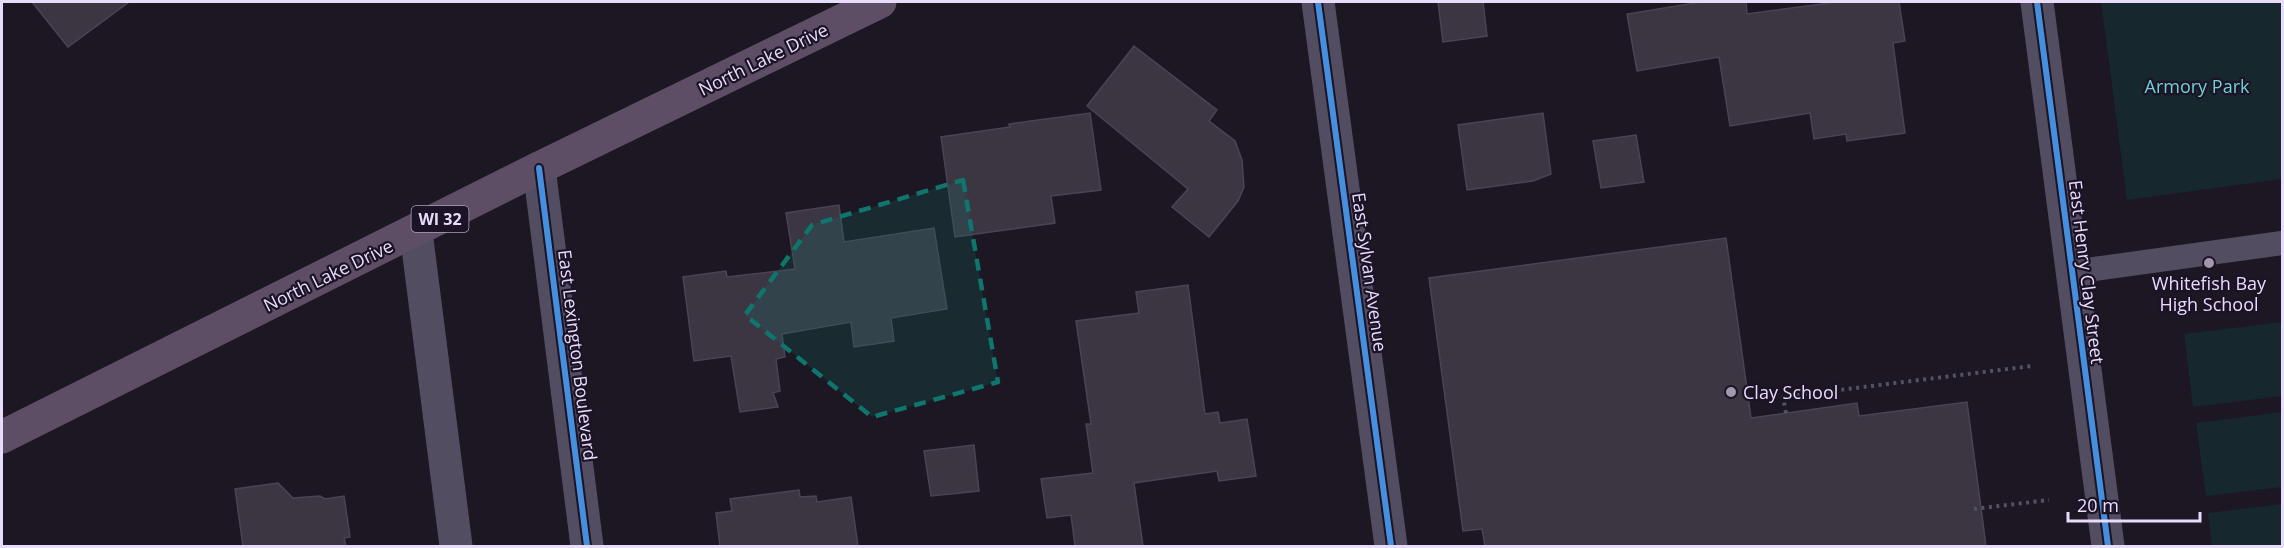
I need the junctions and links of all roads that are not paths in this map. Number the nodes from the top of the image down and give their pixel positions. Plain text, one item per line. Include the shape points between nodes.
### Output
1 (880, 2) edge
2 (1318, 2) edge
3 (2037, 2) edge
4 (540, 168) junction
5 (416, 231) junction
6 (2283, 243) edge
7 (2072, 272) junction
8 (2, 437) edge
9 (456, 546) edge
10 (586, 546) edge
11 (1391, 546) edge
12 (2108, 546) edge

1 - 4 main road, North Lake Drive / WI 32
2 - 11 street, East Sylvan Avenue
3 - 7 street, East Henry Clay Street
4 - 5 main road, North Lake Drive / WI 32
4 - 10 street, East Lexington Boulevard
5 - 8 main road, North Lake Drive / WI 32
5 - 9 street
6 - 7 lane
7 - 12 street, East Henry Clay Street

